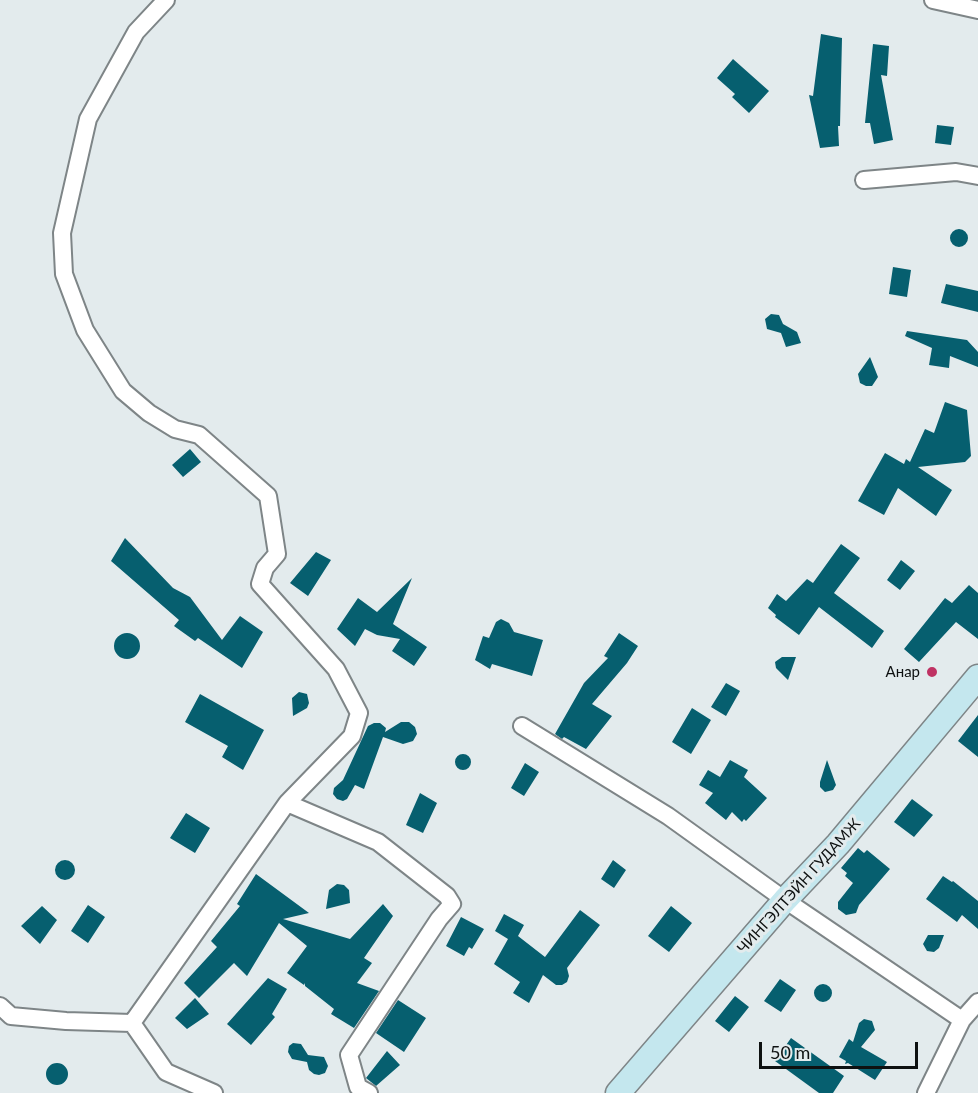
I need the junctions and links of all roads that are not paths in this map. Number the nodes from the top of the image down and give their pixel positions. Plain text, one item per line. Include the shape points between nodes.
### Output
1 (166, 0) edge
2 (933, 0) edge
3 (978, 10) edge
4 (978, 176) edge
5 (864, 180) dead end
6 (978, 677) edge
7 (522, 726) dead end
8 (287, 803) junction
9 (785, 900) junction
10 (978, 1002) edge
11 (0, 1006) edge
12 (962, 1020) junction
13 (132, 1023) junction
14 (214, 1093) edge
15 (369, 1093) edge
16 (618, 1093) edge
17 (926, 1093) edge

1 - 8 street via 136,32 88,119 62,233 64,274 85,330 123,391 175,429 199,435 268,496 277,554 265,568 260,584 336,669 359,713 352,736
2 - 3 street
4 - 5 street via 956,172
6 - 9 main road, ЧИНГЭЛТЭЙН ГУДАМЖ via 838,844
7 - 9 street via 668,816
8 - 13 street
8 - 15 street via 378,842 452,904 349,1055 358,1087
9 - 12 street
9 - 16 main road, ЧИНГЭЛТЭЙН ГУДАМЖ
10 - 12 street
11 - 13 street via 11,1016
12 - 17 street
13 - 14 street via 166,1072

